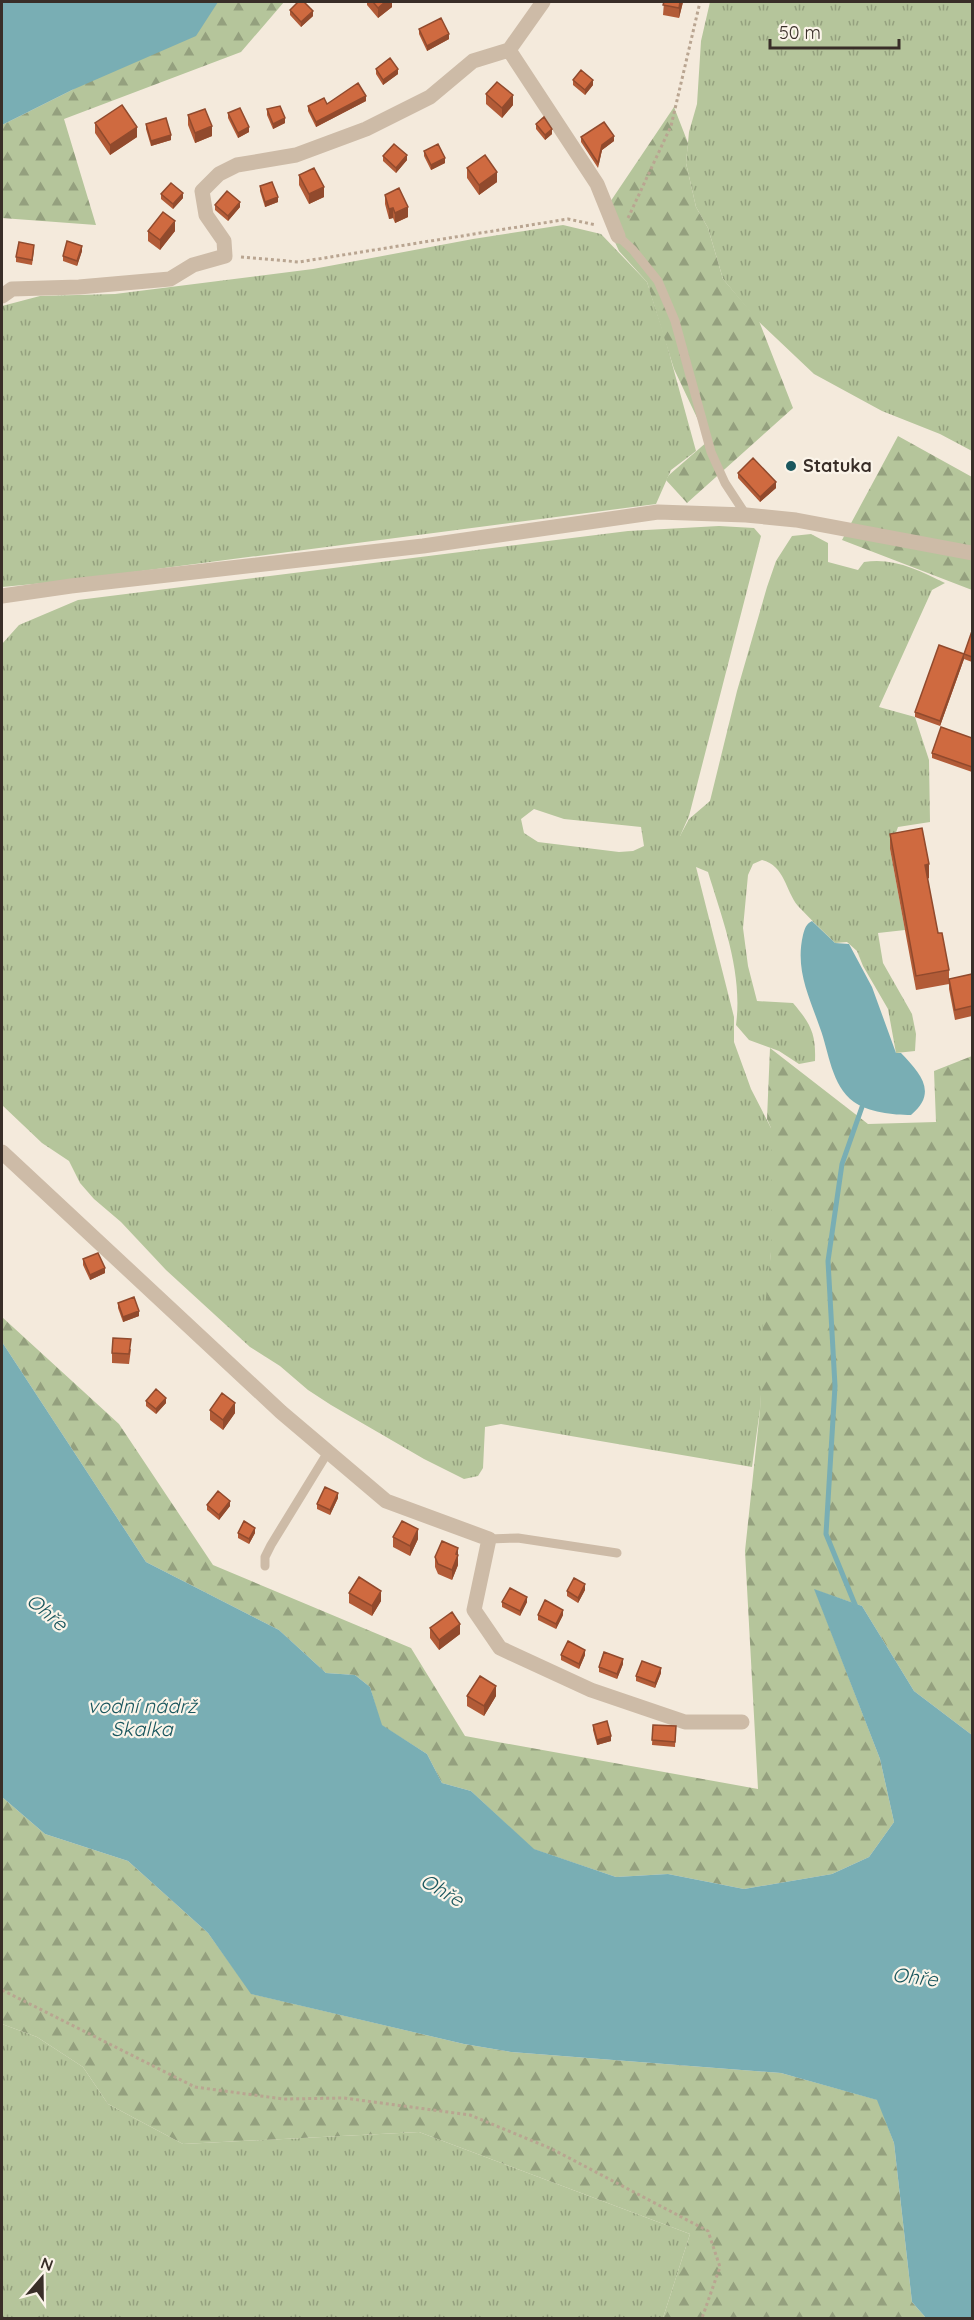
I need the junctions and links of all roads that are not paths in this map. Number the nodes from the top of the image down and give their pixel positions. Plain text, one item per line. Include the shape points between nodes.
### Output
1 (543, 2) edge
2 (509, 50) junction
3 (618, 236) joint
4 (2, 296) edge
5 (746, 515) junction
6 (972, 553) edge
7 (2, 596) edge
8 (2, 1152) edge
9 (328, 1452) junction
10 (489, 1539) junction
11 (617, 1553) dead end
12 (265, 1566) dead end
13 (742, 1722) dead end

1 - 2 street
2 - 3 street via 597,184
2 - 4 street via 473,61 429,97 366,129 296,155 237,165 219,174 202,191 206,214 224,241 225,255 193,265 170,279 12,289
3 - 5 lane via 658,281 675,321 711,452
5 - 6 street via 796,520
5 - 7 street via 658,512 423,546
8 - 9 street
9 - 10 street via 386,1501
9 - 12 lane via 271,1545
10 - 11 lane via 518,1538
10 - 13 street via 474,1611 500,1648 591,1690 685,1722

